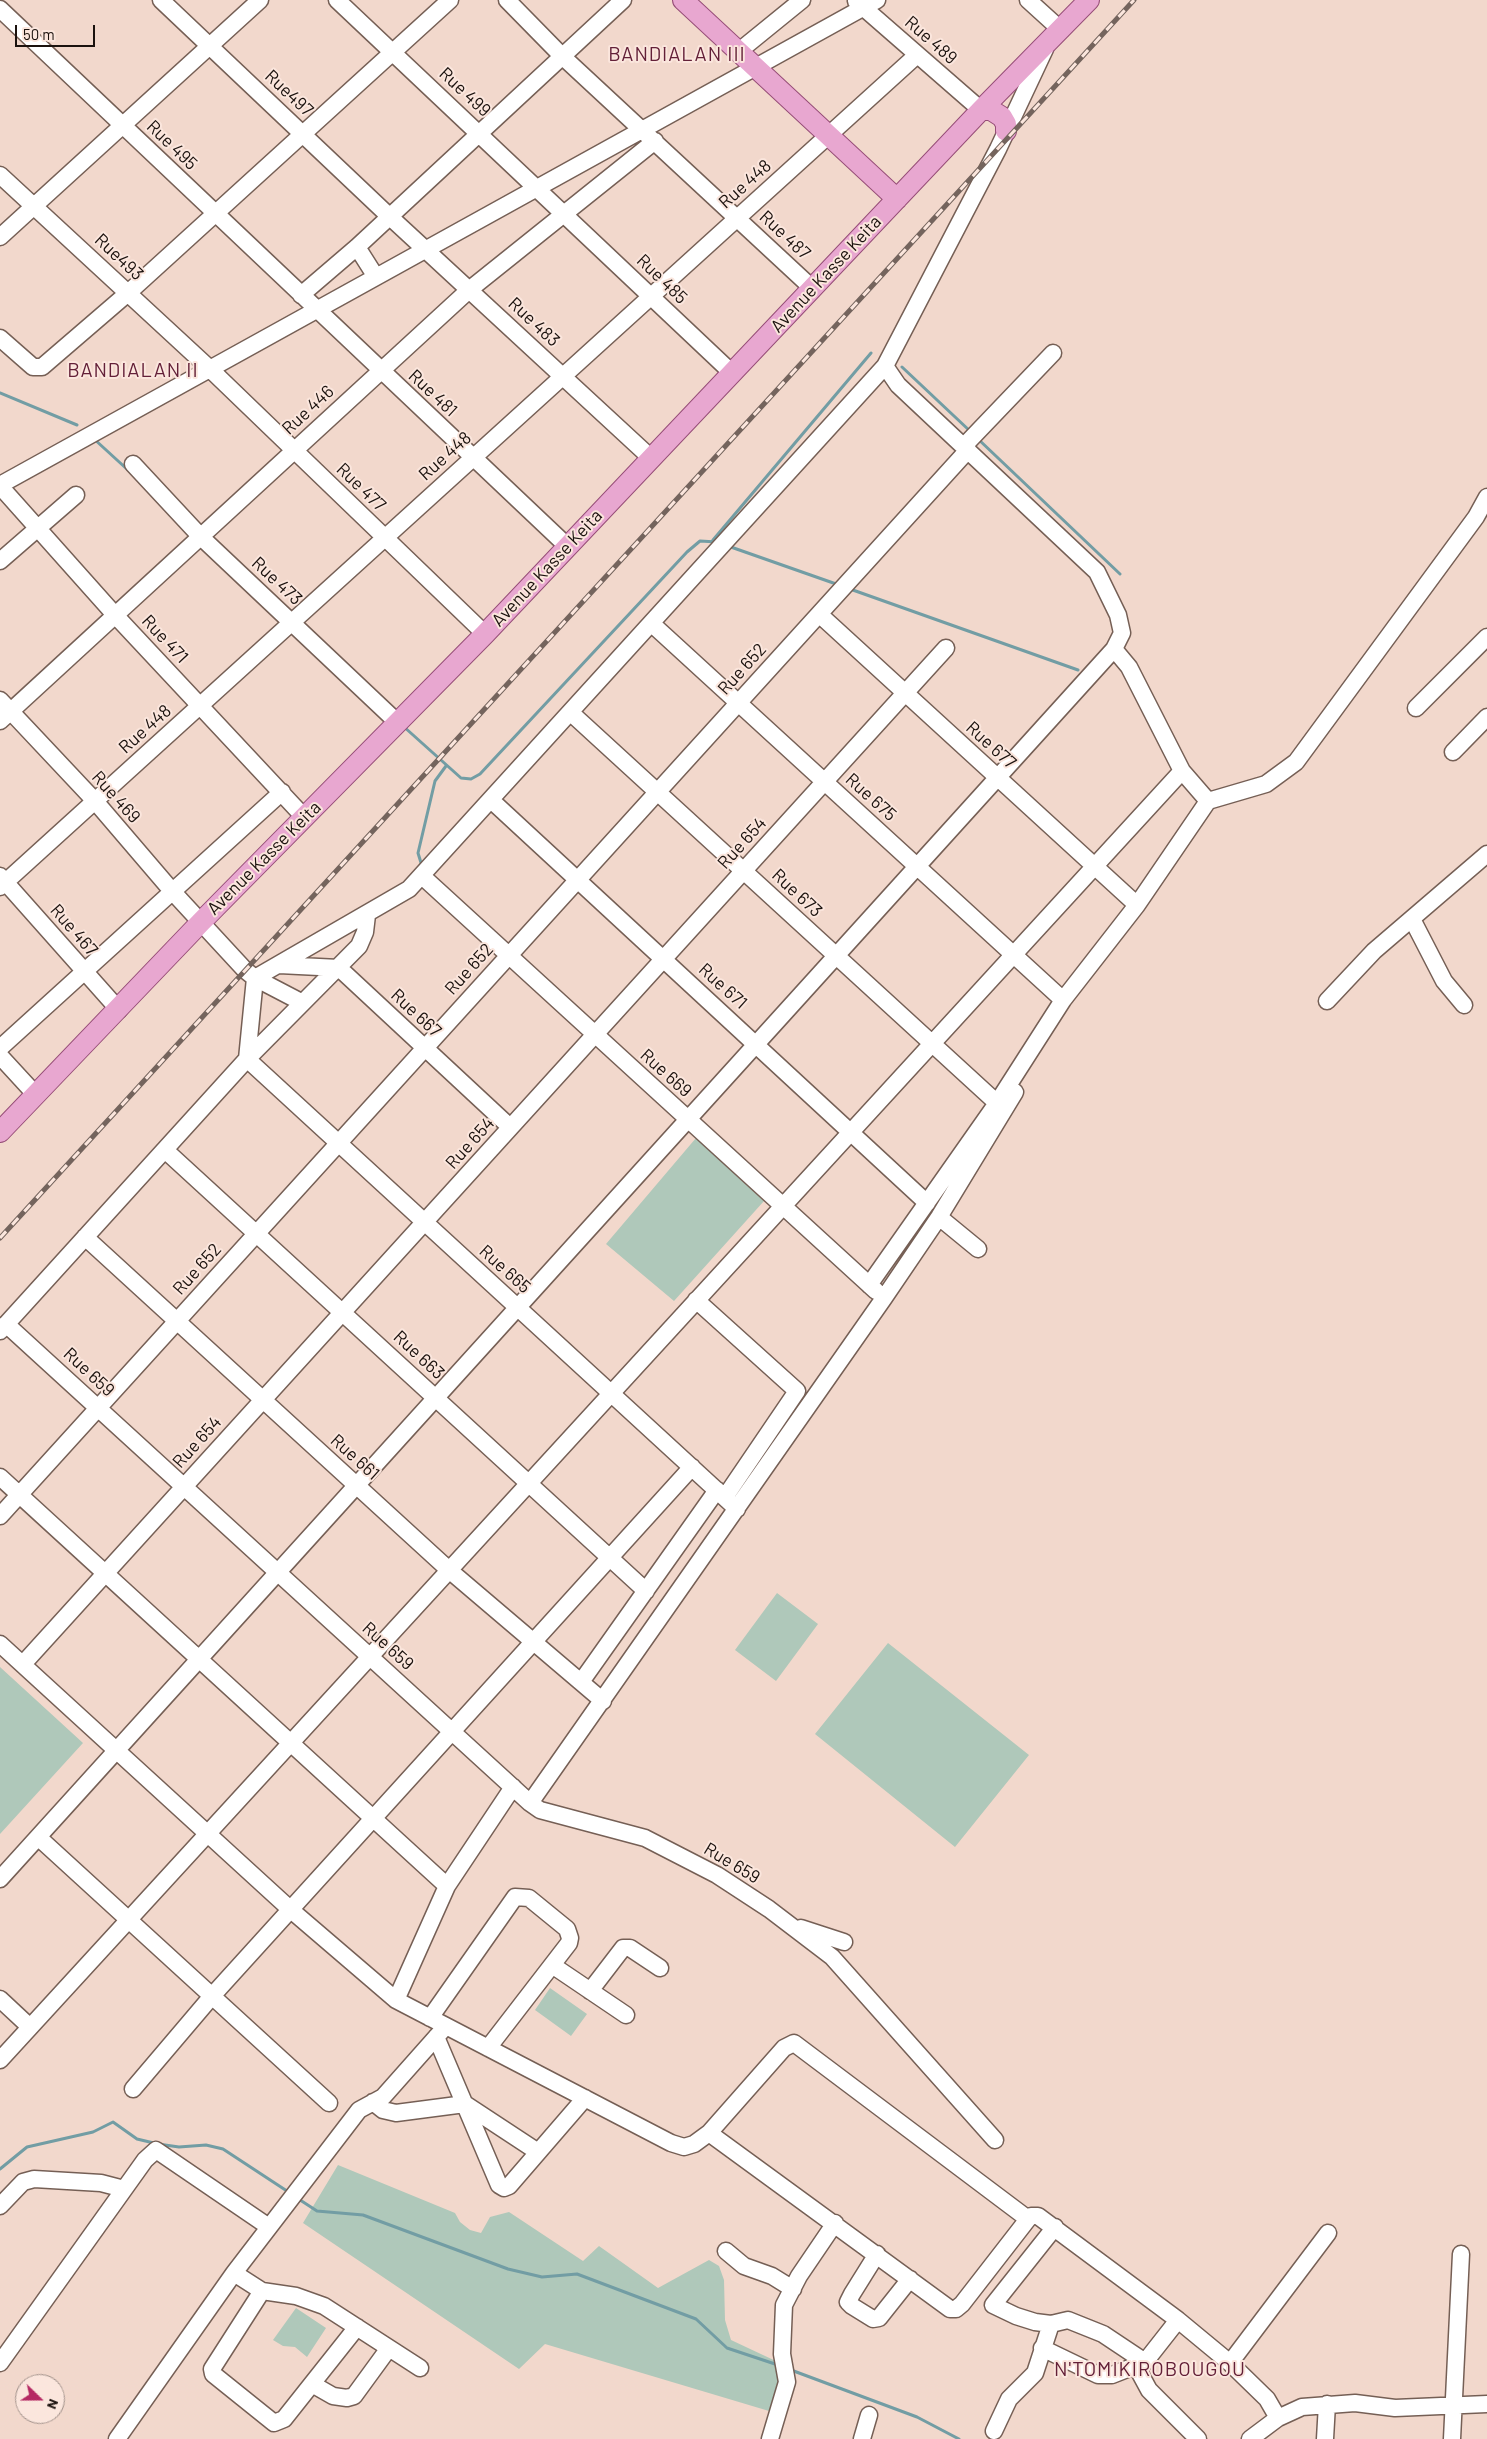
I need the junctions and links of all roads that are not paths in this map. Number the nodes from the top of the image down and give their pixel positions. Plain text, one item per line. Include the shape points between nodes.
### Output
1 (161, 0) edge
2 (260, 0) edge
3 (337, 0) edge
4 (450, 0) edge
5 (507, 0) edge
6 (623, 0) edge
7 (683, 0) edge
8 (802, 0) edge
9 (1028, 0) edge
10 (1089, 0) edge
11 (864, 2) edge
12 (0, 9) edge
13 (1054, 36) junction
14 (210, 46) junction
15 (392, 52) junction
16 (738, 52) junction
17 (916, 55) junction
18 (562, 56) junction
19 (755, 67) junction
20 (981, 110) junction
21 (122, 126) junction
22 (643, 130) junction
23 (1006, 131) junction
24 (479, 133) junction
25 (303, 134) junction
26 (828, 135) junction
27 (655, 141) junction
28 (0, 175) edge
29 (538, 188) junction
30 (897, 199) junction
31 (34, 206) junction
32 (215, 214) junction
33 (565, 214) junction
34 (389, 216) junction
35 (737, 218) junction
36 (0, 237) edge
37 (357, 247) junction
38 (426, 250) junction
39 (376, 277) junction
40 (812, 288) junction
41 (470, 290) junction
42 (128, 293) junction
43 (300, 295) junction
44 (651, 296) junction
45 (316, 310) junction
46 (0, 338) edge
47 (1053, 353) dead end
48 (885, 366) junction
49 (210, 369) junction
50 (381, 371) junction
51 (732, 373) junction
52 (563, 376) junction
53 (966, 448) junction
54 (294, 450) junction
55 (473, 458) junction
56 (651, 458) junction
57 (133, 464) dead end
58 (0, 485) edge
59 (76, 496) dead end
60 (1487, 497) edge
61 (1481, 513) edge
62 (35, 528) junction
63 (200, 537) junction
64 (385, 538) junction
65 (567, 546) junction
66 (0, 561) edge
67 (819, 614) junction
68 (115, 615) junction
69 (292, 622) junction
70 (651, 623) junction
71 (485, 634) junction
72 (1487, 637) edge
73 (946, 648) dead end
74 (1114, 649) junction
75 (905, 693) junction
76 (738, 703) junction
77 (200, 705) junction
78 (1416, 708) dead end
79 (3, 711) edge
80 (570, 712) junction
81 (1487, 717) edge
82 (398, 723) junction
83 (1453, 752) dead end
84 (1182, 771) junction
85 (997, 777) junction
86 (824, 782) junction
87 (282, 792) junction
88 (657, 792) junction
89 (490, 800) junction
90 (95, 801) junction
91 (1208, 801) junction
92 (304, 817) junction
93 (1487, 854) edge
94 (916, 866) junction
95 (1094, 866) junction
96 (744, 871) junction
97 (422, 876) junction
98 (577, 880) junction
99 (2, 882) edge
100 (172, 891) junction
101 (1137, 905) junction
102 (367, 914) junction
103 (1412, 919) junction
104 (201, 922) junction
105 (509, 955) junction
106 (836, 955) junction
107 (1013, 955) junction
108 (664, 959) junction
109 (279, 965) junction
110 (338, 968) junction
111 (84, 972) junction
112 (255, 978) junction
113 (1063, 1000) junction
114 (1327, 1001) dead end
115 (301, 1002) junction
116 (1464, 1005) dead end
117 (119, 1010) junction
118 (595, 1034) junction
119 (932, 1043) junction
120 (756, 1044) junction
121 (0, 1048) edge
122 (424, 1048) junction
123 (0, 1056) edge
124 (246, 1059) junction
125 (1015, 1092) dead end
126 (35, 1094) junction
127 (997, 1103) junction
128 (688, 1119) junction
129 (510, 1127) junction
130 (0, 1132) edge
131 (851, 1132) junction
132 (338, 1143) junction
133 (164, 1150) junction
134 (927, 1203) junction
135 (783, 1206) junction
136 (939, 1217) junction
137 (424, 1222) junction
138 (256, 1234) junction
139 (85, 1237) junction
140 (978, 1249) dead end
141 (870, 1285) junction
142 (884, 1298) junction
143 (696, 1300) junction
144 (517, 1307) junction
145 (342, 1312) junction
146 (177, 1321) junction
147 (3, 1327) edge
148 (611, 1393) junction
149 (435, 1398) junction
150 (263, 1400) junction
151 (98, 1408) junction
152 (692, 1467) junction
153 (0, 1477) edge
154 (529, 1483) junction
155 (356, 1485) junction
156 (184, 1486) junction
157 (721, 1493) junction
158 (19, 1495) junction
159 (737, 1508) junction
160 (0, 1516) edge
161 (610, 1558) junction
162 (449, 1570) junction
163 (278, 1572) junction
164 (105, 1574) junction
165 (646, 1590) junction
166 (534, 1642) junction
167 (0, 1644) edge
168 (370, 1656) junction
169 (199, 1659) junction
170 (23, 1664) junction
171 (581, 1682) junction
172 (602, 1701) junction
173 (452, 1732) junction
174 (290, 1743) junction
175 (116, 1750) junction
176 (513, 1787) junction
177 (530, 1803) junction
178 (373, 1819) junction
179 (207, 1834) junction
180 (38, 1836) junction
181 (0, 1879) edge
182 (447, 1886) junction
183 (291, 1910) junction
184 (129, 1919) junction
185 (788, 1923) junction
186 (844, 1942) dead end
187 (552, 1965) junction
188 (660, 1968) dead end
189 (590, 1991) junction
190 (212, 1996) junction
191 (0, 1999) edge
192 (396, 2000) junction
193 (626, 2015) dead end
194 (430, 2018) junction
195 (30, 2026) junction
196 (441, 2032) junction
197 (488, 2048) junction
198 (0, 2060) edge
199 (133, 2089) dead end
200 (585, 2098) junction
201 (374, 2102) junction
202 (329, 2103) dead end
203 (465, 2104) junction
204 (709, 2133) junction
205 (995, 2140) dead end
206 (538, 2152) junction
207 (124, 2189) junction
208 (0, 2206) edge
209 (1028, 2219) junction
210 (835, 2223) junction
211 (269, 2227) junction
212 (1055, 2227) junction
213 (1328, 2232) dead end
214 (726, 2252) dead end
215 (878, 2254) junction
216 (1461, 2254) dead end
217 (234, 2274) junction
218 (910, 2279) junction
219 (792, 2289) junction
220 (262, 2291) junction
221 (1178, 2320) junction
222 (1051, 2324) junction
223 (358, 2327) junction
224 (389, 2348) junction
225 (1042, 2348) junction
226 (1230, 2362) junction
227 (0, 2363) edge
228 (1140, 2364) junction
229 (420, 2368) dead end
230 (312, 2384) junction
231 (1327, 2404) junction
232 (1487, 2404) edge
233 (1452, 2407) junction
234 (870, 2415) dead end
235 (1278, 2418) junction
236 (994, 2431) dead end
237 (118, 2439) edge
238 (770, 2439) edge
239 (862, 2439) edge
240 (1198, 2439) edge
241 (1250, 2439) edge
242 (1325, 2439) edge
243 (1452, 2439) edge

1 - 14 street, Rue497
2 - 14 street
3 - 15 street, Rue 499
4 - 15 street
5 - 18 street, Rue 487
6 - 18 street
7 - 16 main road
8 - 16 street
9 - 13 street
10 - 13 main road, Avenue Kasse Keita
11 - 17 street, Rue 489
11 - 19 street
12 - 21 street, Rue 495
13 - 20 main road, Avenue Kasse Keita
13 - 23 street
14 - 21 street
14 - 25 street, Rue497
15 - 24 street, Rue 499
15 - 25 street
16 - 19 main road
17 - 20 street, Rue 489
17 - 26 street, Rue 448
18 - 22 street, Rue 487
18 - 24 street
19 - 22 street
19 - 26 main road
20 - 23 main road via 991,110 1002,116
20 - 30 main road, Avenue Kasse Keita
21 - 31 street
21 - 32 street, Rue 495
22 - 27 street, Rue 487
22 - 29 street
23 - 48 street
24 - 29 street, Rue 499
24 - 34 street
25 - 32 street
25 - 34 street, Rue497
26 - 30 main road
26 - 35 street, Rue 448
27 - 33 street, Rue 446
27 - 35 street, Rue 487
28 - 31 street, Rue493
29 - 33 street, Rue 499
29 - 38 street
30 - 40 main road, Avenue Kasse Keita
31 - 36 street
31 - 42 street, Rue493
32 - 42 street
32 - 43 street, Rue 495
33 - 41 street, Rue 446
33 - 44 street, Rue 485
34 - 37 street
34 - 38 street, Rue 483
35 - 40 street, Rue 487
35 - 44 street, Rue 448
37 - 39 street
37 - 43 street
38 - 39 street
38 - 41 street, Rue 483
39 - 45 street
40 - 51 main road, Avenue Kasse Keita
41 - 50 street, Rue 446
41 - 52 street, Rue 483
42 - 46 street via 42,368 33,367
42 - 49 street, Rue493
43 - 45 street, Rue 495
44 - 51 street, Rue 485
44 - 52 street, Rue 448
45 - 49 street
45 - 50 street, Rue 481
47 - 53 street, Rue 652
48 - 53 street via 898,385
48 - 70 street
49 - 54 street, Rue 477
49 - 58 street
50 - 54 street, Rue 446
50 - 55 street, Rue 481
51 - 56 main road, Avenue Kasse Keita
52 - 55 street, Rue 448
52 - 56 street, Rue 483
53 - 67 street, Rue 652
53 - 74 street via 1097,572 1118,615 1122,633
54 - 63 street, Rue 446
54 - 64 street, Rue 477
55 - 64 street, Rue 448
55 - 65 street, Rue 481
56 - 65 main road, Avenue Kasse Keita
57 - 63 street, Rue 473
58 - 62 street, Rue 471
59 - 62 street
60 - 61 street
61 - 91 street via 1296,762 1266,784
62 - 66 street
62 - 68 street, Rue 471
63 - 68 street, Rue 446
63 - 69 street, Rue 473
64 - 69 street, Rue 448
64 - 71 street, Rue 477
65 - 71 main road, Avenue Kasse Keita
67 - 75 street, Rue 677
67 - 76 street, Rue 652
68 - 77 street, Rue 471
68 - 79 street, Rue 446
69 - 77 street, Rue 448
69 - 82 street, Rue 473
70 - 76 street, Rue 675
70 - 80 street
71 - 82 main road, Avenue Kasse Keita
72 - 78 street
73 - 75 street, Rue 654
74 - 84 street via 1129,668
74 - 85 street
75 - 85 street, Rue 677
75 - 86 street, Rue 654
76 - 86 street, Rue 675
76 - 88 street, Rue 652
77 - 87 street, Rue 471
77 - 90 street, Rue 448
79 - 90 street, Rue 469
80 - 88 street, Rue 673
80 - 89 street
81 - 83 street
82 - 92 main road, Avenue Kasse Keita
84 - 91 street
84 - 95 street
85 - 94 street
85 - 95 street, Rue 677
86 - 94 street, Rue 675
86 - 96 street, Rue 654
87 - 92 street, Rue 471
87 - 100 street
88 - 96 street, Rue 673
88 - 98 street, Rue 652
89 - 97 street
89 - 98 street, Rue 671
90 - 99 street, Rue 448
90 - 100 street, Rue 469
91 - 101 street
92 - 104 main road, Avenue Kasse Keita
93 - 103 street
94 - 106 street
94 - 107 street, Rue 675
95 - 101 street, Rue 677
95 - 107 street
96 - 106 street, Rue 673
96 - 108 street, Rue 654
97 - 102 street via 409,889
97 - 105 street, Rue 669
98 - 105 street, Rue 652
98 - 108 street, Rue 671
99 - 111 street, Rue 467
100 - 104 street, Rue 469
100 - 111 street
101 - 113 street
102 - 109 street
102 - 110 street via 359,946
103 - 114 street via 1374,950
103 - 116 street via 1444,981
104 - 112 street, Rue 469
104 - 117 main road, Avenue Kasse Keita
105 - 118 street, Rue 669
105 - 122 street, Rue 652
106 - 119 street, Rue 673
106 - 120 street
107 - 113 street, Rue 675
107 - 119 street
108 - 118 street, Rue 654
108 - 120 street, Rue 671
109 - 110 street
109 - 112 street
110 - 115 street
110 - 122 street, Rue 667
111 - 117 street, Rue 467
111 - 121 street
112 - 115 street, Rue 469
112 - 124 street
113 - 127 street
115 - 124 street
117 - 126 main road, Avenue Kasse Keita
118 - 128 street, Rue 669
118 - 129 street, Rue 654
119 - 127 street, Rue 673
119 - 131 street
120 - 128 street
120 - 131 street, Rue 671
122 - 129 street, Rue 667
122 - 132 street, Rue 652
123 - 126 street
124 - 132 street, Rue 665
124 - 133 street
125 - 136 street
126 - 130 main road, Avenue Kasse Keita
127 - 134 street
128 - 135 street, Rue 669
128 - 144 street
129 - 137 street, Rue 654
131 - 134 street, Rue 671
131 - 135 street
132 - 137 street, Rue 665
132 - 138 street, Rue 652
133 - 138 street, Rue 663
133 - 139 street
134 - 141 street
135 - 141 street, Rue 669
135 - 143 street
136 - 140 street
136 - 142 street
137 - 144 street, Rue 665
137 - 145 street, Rue 654
138 - 145 street, Rue 663
138 - 146 street, Rue 652
139 - 146 street, Rue 661
139 - 147 street
141 - 142 street, Rue 669
142 - 159 street
143 - 148 street
143 - 157 street via 797,1391
144 - 148 street, Rue 665
144 - 149 street
145 - 149 street, Rue 663
145 - 150 street, Rue 654
146 - 150 street, Rue 661
146 - 151 street, Rue 652
147 - 151 street, Rue 659
148 - 152 street, Rue 665
148 - 154 street
149 - 154 street, Rue 663
149 - 155 street
150 - 155 street, Rue 661
150 - 156 street, Rue 654
151 - 156 street, Rue 659
151 - 158 street, Rue 652
152 - 157 street, Rue 665
152 - 161 street
153 - 158 street
154 - 161 street, Rue 663
154 - 162 street
155 - 162 street, Rue 661
155 - 163 street
156 - 163 street, Rue 659
156 - 164 street, Rue 654
157 - 159 street, Rue 665
157 - 165 street
158 - 160 street, Rue 652
158 - 164 street
159 - 172 street
161 - 165 street, Rue 663
161 - 166 street
162 - 166 street, Rue 661
162 - 168 street
163 - 168 street, Rue 659
163 - 169 street
164 - 169 street
164 - 170 street, Rue 654
165 - 171 street
166 - 171 street, Rue 661
166 - 173 street
167 - 170 street
168 - 173 street, Rue 659
168 - 174 street
169 - 174 street
169 - 175 street
170 - 175 street
171 - 172 street, Rue 661
172 - 177 street
173 - 176 street, Rue 659
173 - 178 street
174 - 178 street
174 - 179 street
175 - 179 street
175 - 180 street
176 - 177 street, Rue 659
176 - 182 street
177 - 185 street, Rue 659 via 540,1810 645,1838 717,1875
178 - 182 street
178 - 183 street
179 - 183 street
179 - 184 street
180 - 181 street
180 - 184 street
182 - 192 street
183 - 190 street
183 - 192 street
184 - 190 street
184 - 195 street
185 - 186 street, Rue 659
185 - 205 street, Rue 659 via 832,1957
187 - 189 street
187 - 194 street via 569,1943 567,1929 529,1898 515,1896
187 - 197 street
188 - 189 street via 630,1948 623,1948
189 - 193 street
190 - 199 street
190 - 202 street
191 - 195 street
192 - 194 street
194 - 196 street
195 - 198 street
196 - 197 street
196 - 201 street via 383,2097
196 - 203 street
197 - 200 street
200 - 204 street via 684,2147
200 - 206 street
201 - 203 street via 384,2110 396,2113
201 - 211 street via 359,2110
203 - 206 street
203 - 206 street via 499,2185 509,2186
204 - 209 street via 784,2048 794,2043
204 - 210 street
207 - 208 street via 101,2183 34,2179 23,2182
207 - 211 street via 144,2160 156,2150
207 - 227 street
209 - 212 street via 1038,2216
209 - 218 street via 956,2309 950,2309
210 - 215 street
210 - 219 street
211 - 217 street
212 - 221 street
212 - 222 street via 994,2305 1016,2316
213 - 226 street
214 - 219 street via 744,2266 772,2276
215 - 218 street
215 - 218 street via 848,2302 852,2306 873,2319 879,2318
216 - 233 street
217 - 220 street
217 - 237 street
219 - 238 street via 784,2305 782,2354 787,2382
220 - 223 street via 296,2296 324,2306
220 - 230 street via 212,2369 213,2374 274,2423 284,2419
221 - 226 street
221 - 228 street
222 - 225 street
222 - 228 street via 1068,2320 1103,2334
223 - 224 street
223 - 230 street
224 - 229 street
224 - 230 street via 354,2396 332,2396
225 - 228 street via 1098,2375 1112,2374
225 - 236 street via 1035,2373 1009,2399
226 - 235 street via 1267,2399
228 - 240 street via 1149,2390
231 - 233 street
231 - 235 street via 1302,2407
231 - 242 street
232 - 233 street
233 - 243 street
234 - 239 street
235 - 241 street

